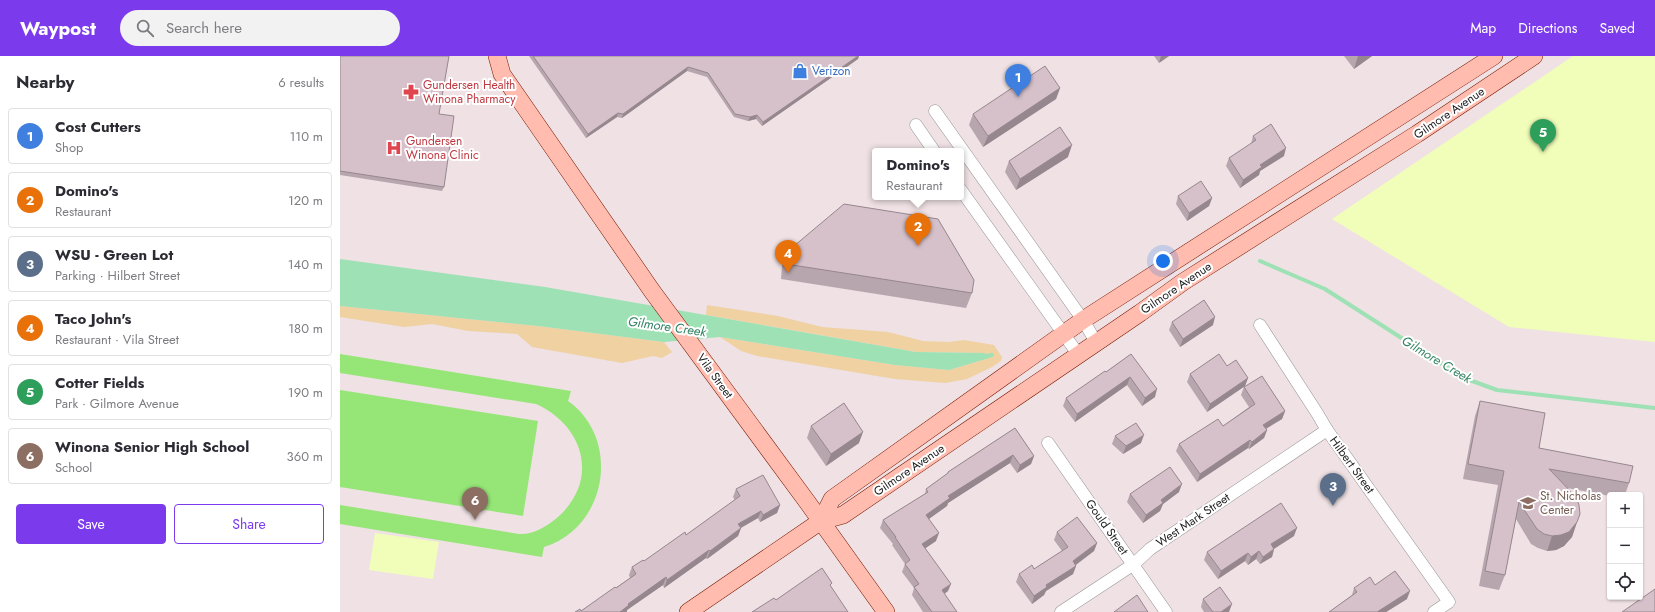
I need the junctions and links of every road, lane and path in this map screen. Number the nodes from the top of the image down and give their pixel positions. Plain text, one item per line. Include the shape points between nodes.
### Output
1 (497, 56) edge
2 (1494, 56) edge
3 (1534, 56) edge
4 (935, 111) dead end
5 (916, 125) dead end
6 (932, 148) edge
7 (961, 148) edge
8 (964, 152) edge
9 (964, 194) edge
10 (1083, 320) junction
11 (1260, 325) dead end
12 (1064, 334) junction
13 (1096, 342) junction
14 (1078, 354) junction
15 (1327, 430) junction
16 (1048, 442) dead end
17 (821, 521) junction
18 (1134, 564) junction
19 (688, 612) edge
20 (886, 612) edge
21 (1061, 612) edge
22 (1166, 612) edge
23 (1434, 612) edge

1 - 17 street, Vila Street via 502,74 652,291
2 - 10 street, Gilmore Avenue
3 - 13 street, Gilmore Avenue via 1417,134 1183,282
4 - 7 street
5 - 6 street
8 - 10 street
9 - 12 street
10 - 12 street, Gilmore Avenue
10 - 13 street
11 - 15 street, Hilbert Street
12 - 14 street
12 - 17 street, Gilmore Avenue via 832,499
13 - 14 street, Gilmore Avenue
14 - 17 street, Gilmore Avenue via 843,515
15 - 18 street, West Mark Street via 1150,549
15 - 23 street, Hilbert Street via 1449,602
16 - 18 street, Gould Street
17 - 19 street, Gilmore Avenue
17 - 20 street, Vila Street
18 - 21 street, West Mark Street
18 - 22 street, Gould Street

